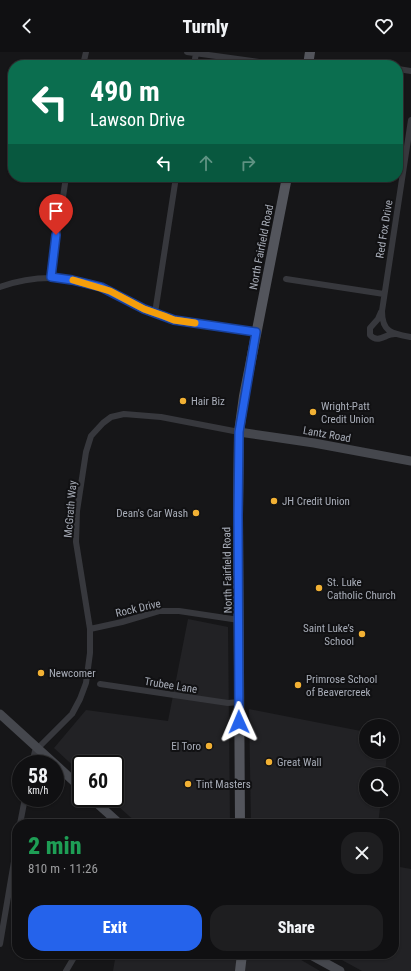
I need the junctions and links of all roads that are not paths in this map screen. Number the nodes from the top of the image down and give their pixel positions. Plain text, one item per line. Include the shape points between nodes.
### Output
1 (187, 52) edge
2 (196, 53) junction
3 (195, 60) edge
4 (246, 60) edge
5 (411, 120) edge
6 (403, 172) edge
7 (65, 182) edge
8 (175, 182) edge
9 (286, 182) edge
10 (401, 182) edge
11 (51, 277) junction
12 (286, 279) dead end
13 (0, 287) edge
14 (384, 294) junction
15 (382, 311) junction
16 (155, 313) junction
17 (256, 332) junction
18 (395, 334) junction
19 (411, 337) edge
20 (239, 432) junction
21 (411, 461) edge
22 (239, 620) junction
23 (90, 629) junction
24 (100, 684) dead end
25 (239, 702) junction
26 (0, 714) edge
27 (38, 749) junction
28 (34, 755) edge
29 (45, 755) edge
30 (64, 772) edge
31 (72, 780) edge
32 (23, 807) edge
33 (101, 807) edge
34 (21, 819) edge
35 (114, 819) edge
36 (240, 819) edge
37 (12, 873) edge
38 (0, 944) edge
39 (73, 959) edge
40 (318, 959) edge
41 (66, 971) edge
42 (340, 971) edge

1 - 2 street
2 - 3 street
2 - 4 street
5 - 6 street, Red Fox Drive
7 - 11 street
8 - 16 street
9 - 17 main road, North Fairfield Road
10 - 14 street, Red Fox Drive
11 - 13 street via 22,280
11 - 16 street via 101,287
12 - 14 street
14 - 15 street, Red Fox Drive
15 - 18 street via 385,326
15 - 18 street via 370,328 370,335 378,339
16 - 17 street via 174,320
17 - 20 main road, North Fairfield Road
18 - 19 street
20 - 21 main road, Lantz Road
20 - 22 main road, North Fairfield Road
20 - 23 street, McGrath Way via 161,417 124,414 111,417 91,436 77,511 76,542
22 - 23 street, Rock Drive via 179,611 160,611
22 - 25 main road, North Fairfield Road
23 - 27 street, McGrath Way via 86,683 80,699 72,714
24 - 25 street, Trubee Lane via 228,703
25 - 36 main road, North Fairfield Road
26 - 27 main road
27 - 28 street
27 - 29 main road
30 - 31 main road
32 - 34 street
33 - 35 main road
37 - 38 street
39 - 41 street
40 - 42 main road

